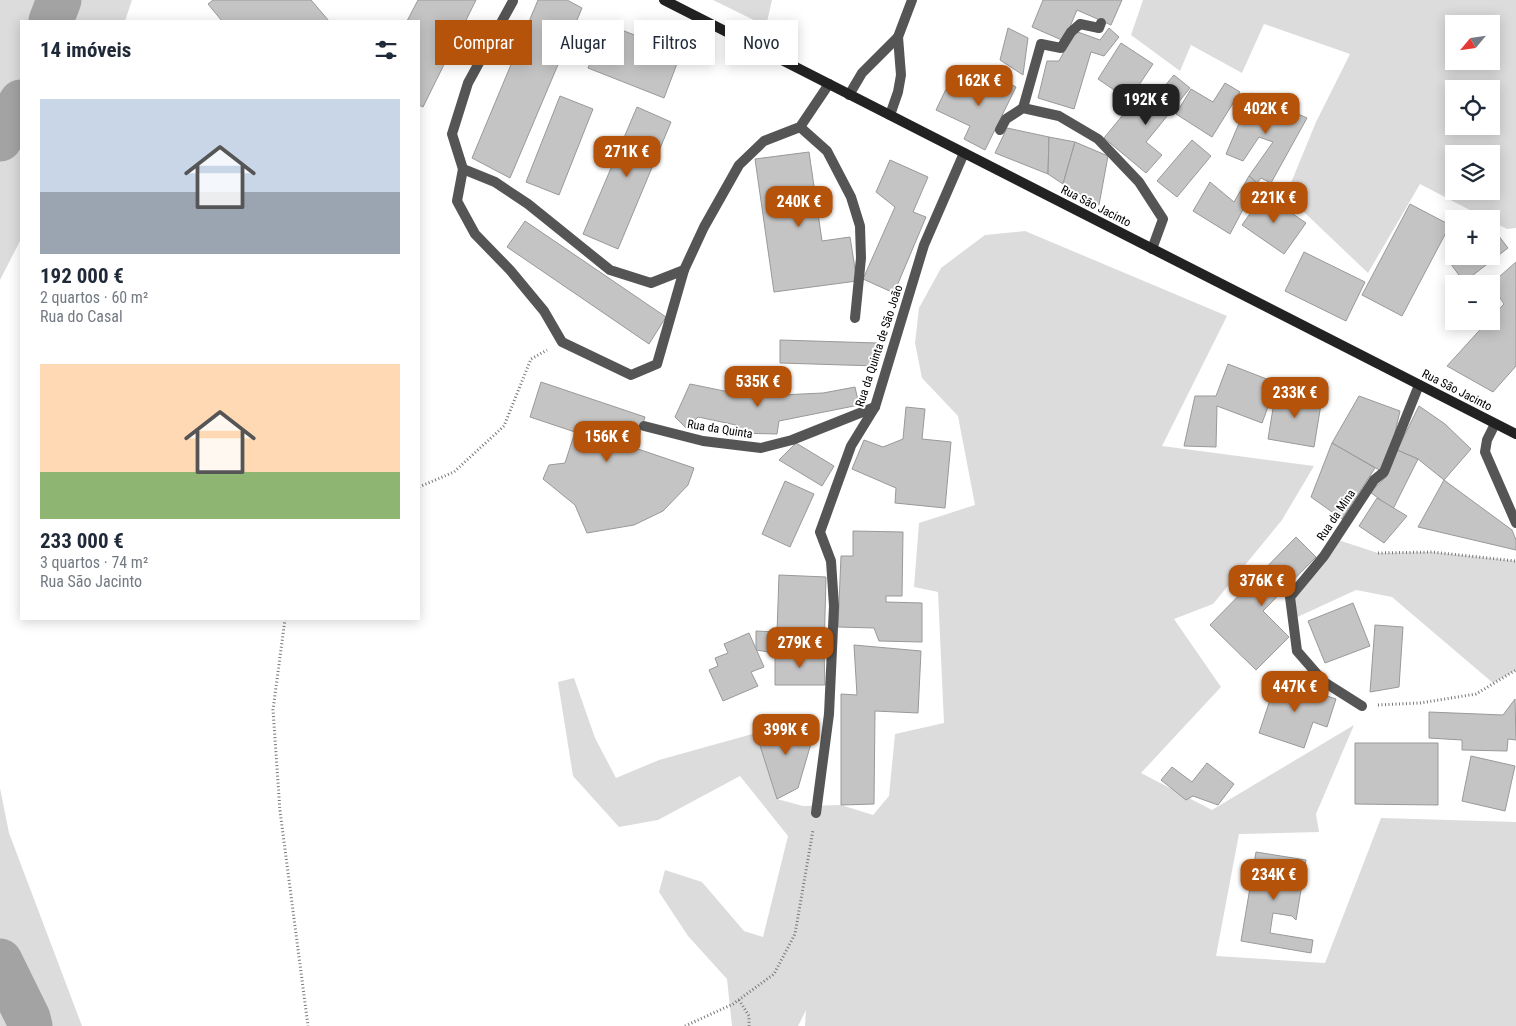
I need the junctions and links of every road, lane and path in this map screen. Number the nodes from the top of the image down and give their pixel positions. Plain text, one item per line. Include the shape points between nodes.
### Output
1 (664, 0) edge
2 (912, 0) edge
3 (513, 1) dead end
4 (1101, 23) dead end
5 (898, 37) junction
6 (829, 84) junction
7 (849, 94) junction
8 (1023, 108) junction
9 (890, 115) junction
10 (800, 127) junction
11 (1000, 130) dead end
12 (964, 153) junction
13 (463, 170) junction
14 (1152, 249) junction
15 (684, 270) junction
16 (855, 318) dead end
17 (562, 342) junction
18 (1419, 385) junction
19 (875, 407) junction
20 (1495, 424) junction
21 (644, 426) dead end
22 (1516, 434) edge
23 (420, 486) edge
24 (1516, 523) edge
25 (1378, 553) dead end
26 (1516, 561) edge
27 (285, 620) edge
28 (1516, 670) edge
29 (1362, 706) joint
30 (816, 813) joint
31 (739, 1000) junction
32 (308, 1026) edge
33 (685, 1026) edge
34 (749, 1026) edge

1 - 6 main road, Rua São Jacinto
2 - 5 street
3 - 13 street via 468,83 452,134
4 - 8 street via 1100,28 1080,24 1061,48 1041,44
5 - 7 street via 862,73
5 - 9 street via 901,75
6 - 7 main road, Rua São Jacinto
6 - 10 street
7 - 9 main road, Rua São Jacinto
8 - 11 street via 1006,119
8 - 14 street via 1059,116 1098,139 1139,182 1163,220
9 - 12 main road, Rua São Jacinto
10 - 15 street via 764,141 739,165
10 - 16 street via 827,151 851,197 860,226 861,258
12 - 14 main road, Rua São Jacinto
12 - 19 street, Rua da Quinta de São João via 924,244
13 - 15 street via 495,182 528,204 610,270 651,284
13 - 17 street via 457,201 476,234 544,311
14 - 18 main road, Rua São Jacinto
15 - 17 street via 657,364 631,375
17 - 23 path via 531,358 504,426 454,472
18 - 20 main road, Rua São Jacinto
18 - 29 street, Rua da Mina via 1384,472 1374,480 1324,556 1290,598 1297,652 1324,682
19 - 21 street, Rua da Quinta via 792,440 761,448 703,441
19 - 30 street, Rua da Quinta de São João via 851,446 820,532 831,561 834,606 829,714
20 - 22 main road, Rua São Jacinto
20 - 24 street via 1485,452
25 - 26 path via 1432,552
27 - 32 path via 273,710 280,811
28 - 29 path via 1476,694 1420,703
30 - 31 path via 795,934 774,974
31 - 33 path
31 - 34 path via 749,1016

